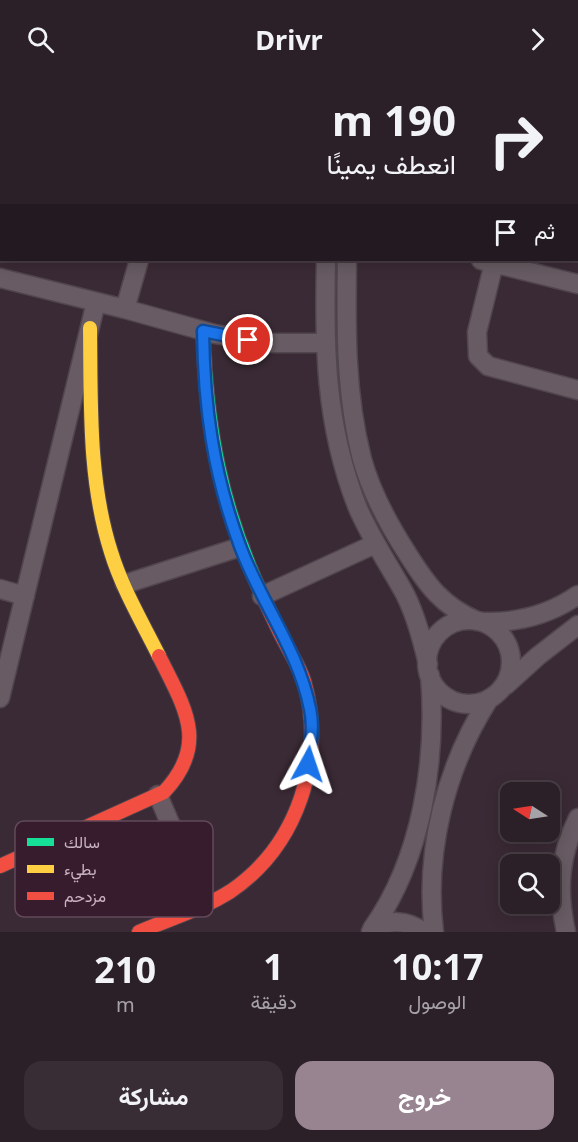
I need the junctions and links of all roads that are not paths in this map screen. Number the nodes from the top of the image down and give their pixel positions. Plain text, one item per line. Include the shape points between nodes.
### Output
1 (139, 261) edge
2 (326, 261) edge
3 (347, 261) edge
4 (487, 261) edge
5 (0, 278) edge
6 (578, 284) edge
7 (96, 302) junction
8 (125, 309) junction
9 (90, 328) junction
10 (203, 331) junction
11 (324, 343) junction
12 (578, 390) edge
13 (375, 544) junction
14 (240, 547) junction
15 (125, 584) junction
16 (0, 589) edge
17 (578, 595) edge
18 (25, 596) junction
19 (262, 596) junction
20 (481, 622) junction
21 (578, 625) edge
22 (429, 670) junction
23 (495, 694) junction
24 (0, 698) edge
25 (158, 795) junction
26 (578, 818) edge
27 (100, 821) edge
28 (169, 821) edge
29 (15, 859) edge
30 (0, 866) edge
31 (213, 899) edge
32 (173, 917) edge
33 (371, 931) edge
34 (139, 932) edge
35 (424, 932) edge
36 (434, 932) edge
37 (566, 932) edge

1 - 8 street
2 - 11 street
3 - 20 street via 349,387 362,459 394,533 426,584 461,614
4 - 6 street
4 - 12 street via 477,332 478,356 488,366
5 - 7 street
7 - 8 street
7 - 9 street
8 - 10 street
9 - 15 street via 92,442 100,507 111,553
9 - 18 street
10 - 11 street via 265,343
10 - 14 street via 211,448
11 - 13 street via 327,386 341,464
13 - 19 street
13 - 22 street via 406,596
14 - 15 street
14 - 19 street
15 - 25 street via 183,706 191,735 187,760 176,780
16 - 18 street
17 - 20 street via 540,616
18 - 24 street
19 - 31 street via 302,678 311,711 311,747 303,798 286,832 258,868 231,891
20 - 22 street via 464,621 442,631 429,651
20 - 23 street via 500,634 510,652 508,678
21 - 23 street
22 - 23 street via 437,688 461,703 476,703
22 - 33 street via 433,712 421,807 405,870
23 - 36 street via 472,726 444,804 432,873 430,903
25 - 27 street
25 - 28 street
26 - 37 street via 561,867 560,905
29 - 30 street
32 - 34 street
33 - 35 street via 393,921

